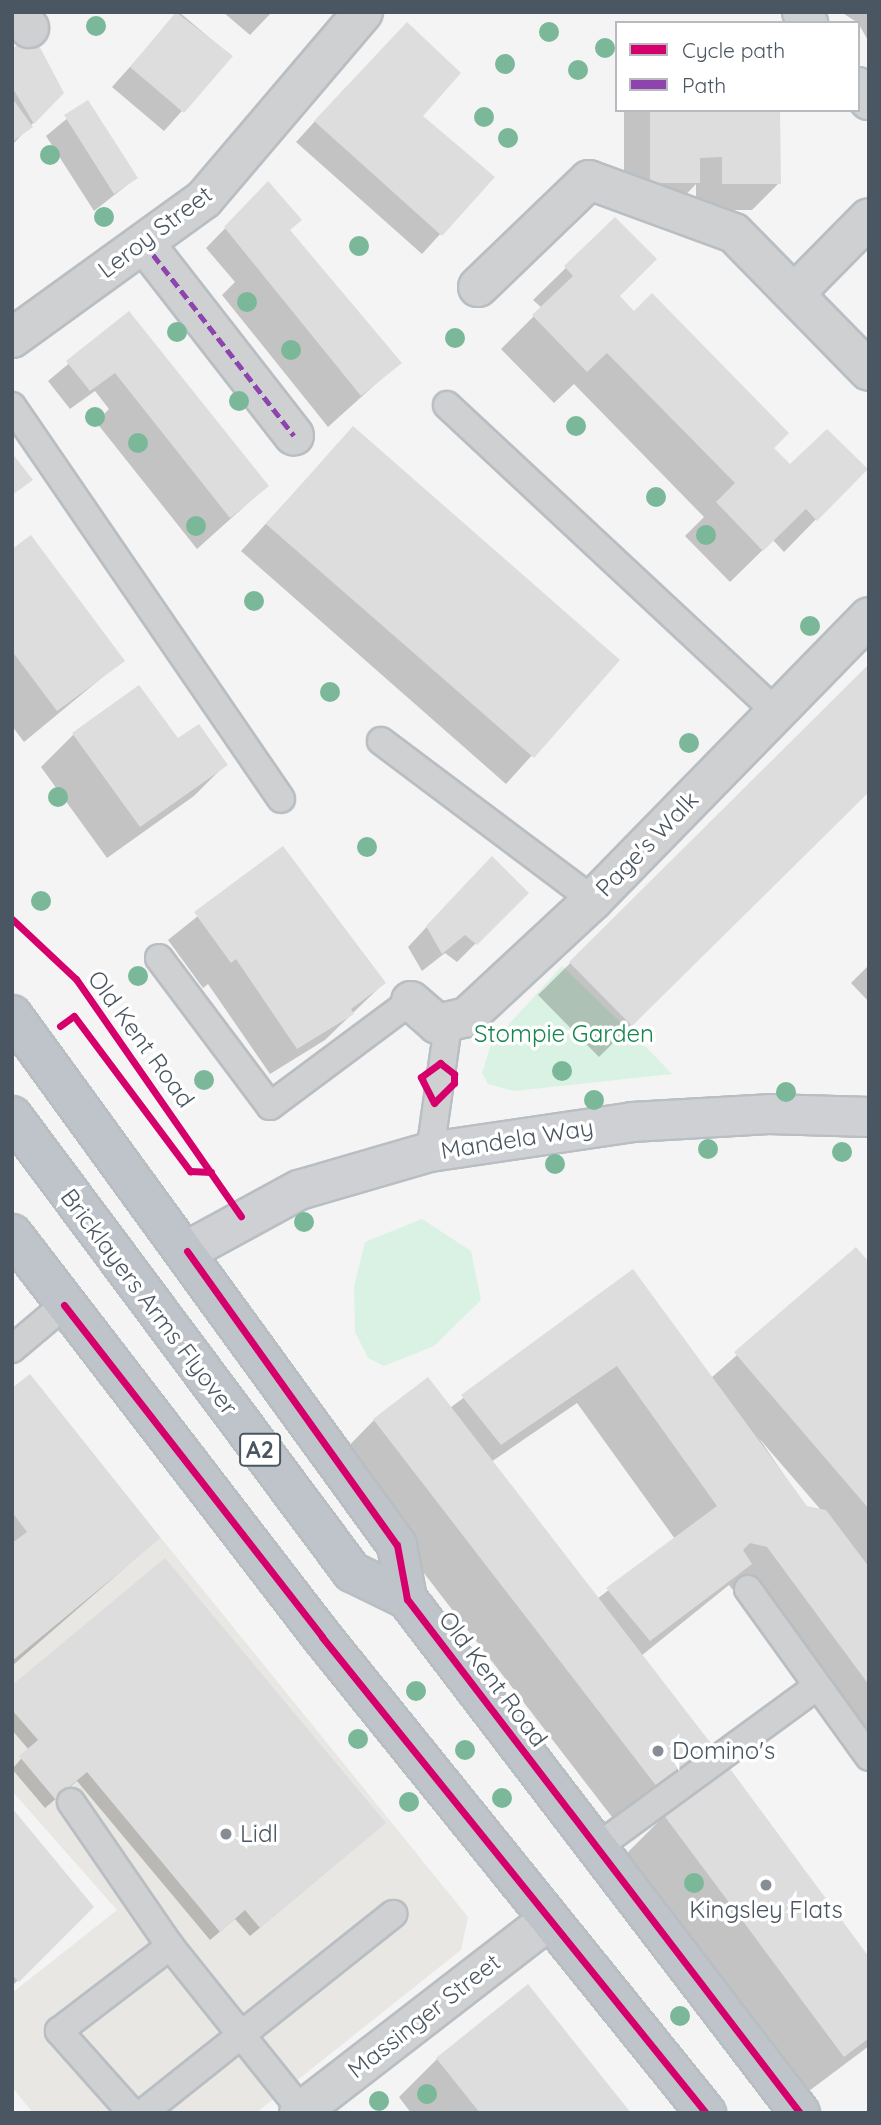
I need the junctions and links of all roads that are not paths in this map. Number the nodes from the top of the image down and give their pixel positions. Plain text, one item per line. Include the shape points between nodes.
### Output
1 (363, 12) edge
2 (869, 218) edge
3 (144, 243) junction
4 (478, 287) dead end
5 (795, 293) junction
6 (12, 338) edge
7 (869, 371) edge
8 (447, 405) dead end
9 (12, 406) edge
10 (293, 436) dead end
11 (869, 617) edge
12 (776, 712) junction
13 (381, 741) dead end
14 (281, 799) dead end
15 (593, 900) junction
16 (159, 958) dead end
17 (411, 1001) joint
18 (12, 1015) edge
19 (448, 1026) junction
20 (12, 1116) edge
21 (869, 1117) edge
22 (430, 1152) junction
23 (12, 1234) edge
24 (187, 1251) junction
25 (64, 1305) junction
26 (12, 1349) edge
27 (748, 1589) dead end
28 (407, 1599) junction
29 (817, 1686) junction
30 (869, 1757) edge
31 (71, 1802) dead end
32 (596, 1848) junction
33 (393, 1914) dead end
34 (549, 1920) junction
35 (170, 1946) junction
36 (238, 2032) junction
37 (300, 2112) edge
38 (132, 2113) edge
39 (143, 2113) edge
40 (706, 2113) edge
41 (800, 2113) edge

1 - 3 street, Leroy Street via 223,179
2 - 5 street
3 - 6 street, Leroy Street
3 - 10 street
4 - 5 street via 589,180 734,233
5 - 7 street
8 - 12 lane
9 - 14 lane
11 - 12 street, Page's Walk
12 - 15 street, Page's Walk
13 - 15 lane
15 - 19 street, Page's Walk via 467,1017
16 - 17 lane via 270,1106
17 - 19 street via 428,1019
18 - 24 highway, Old Kent Road / A2
19 - 22 lane
20 - 28 highway, Bricklayers Arms Flyover / A2 via 352,1572
21 - 22 street, Mandela Way via 769,1114 632,1122
22 - 24 street, Mandela Way via 299,1190
23 - 25 highway
24 - 28 highway, Old Kent Road / A2 via 397,1545
25 - 26 lane
25 - 34 highway
27 - 29 lane
28 - 32 highway, Old Kent Road / A2
29 - 30 lane
29 - 32 lane
31 - 35 lane
32 - 41 highway, Old Kent Road / A2
33 - 36 lane
34 - 37 street, Massinger Street
34 - 40 highway
35 - 36 lane
35 - 38 lane via 59,2031
36 - 37 lane
36 - 39 lane

